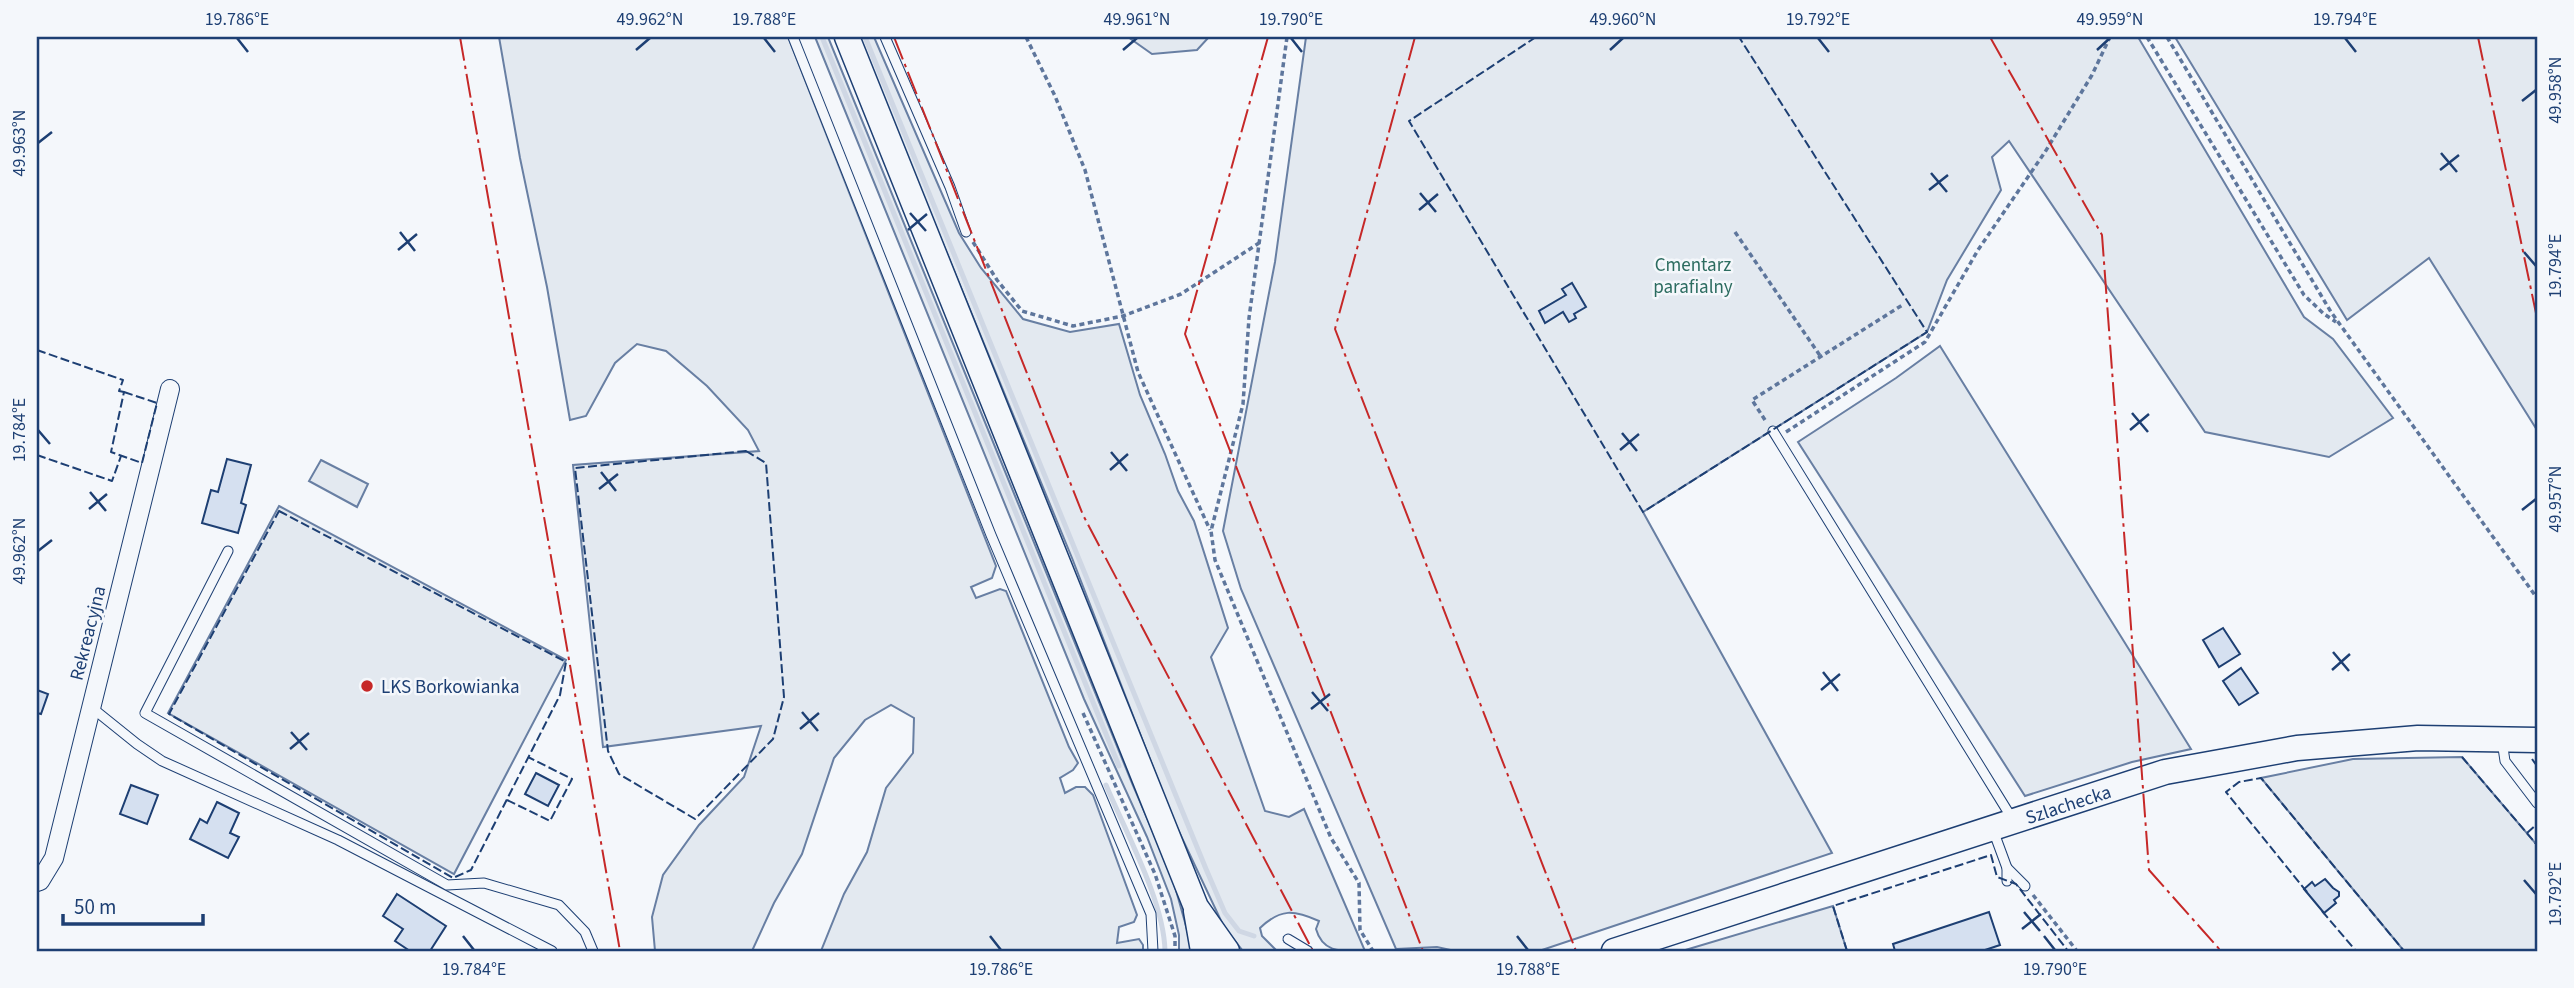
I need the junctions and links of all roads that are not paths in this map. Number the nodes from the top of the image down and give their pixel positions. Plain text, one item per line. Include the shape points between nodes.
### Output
1 (793, 37) edge
2 (847, 37) edge
3 (886, 37) edge
4 (966, 232) road end
5 (170, 389) dead end
6 (1775, 435) road end
7 (228, 551) dead end
8 (90, 706) junction
9 (2502, 740) junction
10 (2537, 740) edge
11 (2537, 803) edge
12 (2003, 825) junction
13 (2007, 868) junction
14 (2007, 881) dead end
15 (37, 882) edge
16 (2025, 886) road end
17 (1196, 907) junction
18 (1288, 939) dead end
19 (552, 951) edge
20 (593, 951) edge
21 (1153, 951) edge
22 (1203, 951) edge
23 (1227, 951) edge
24 (1308, 951) edge
25 (1614, 951) edge

1 - 21 lane via 991,536 1151,914
2 - 17 main road
3 - 4 lane
5 - 8 street, Rekreacyjna
6 - 12 lane
7 - 20 lane via 145,713 447,885 484,883 559,905 585,932
8 - 15 street, Rekreacyjna via 54,858
8 - 19 lane via 162,761 338,840
9 - 10 main road, Szlachecka
9 - 11 lane via 2505,761
9 - 12 main road, Szlachecka via 2418,738 2237,758 2165,772
12 - 13 lane
12 - 25 main road, Szlachecka
13 - 14 lane
13 - 16 lane
17 - 22 main road
17 - 23 main road
18 - 24 lane

